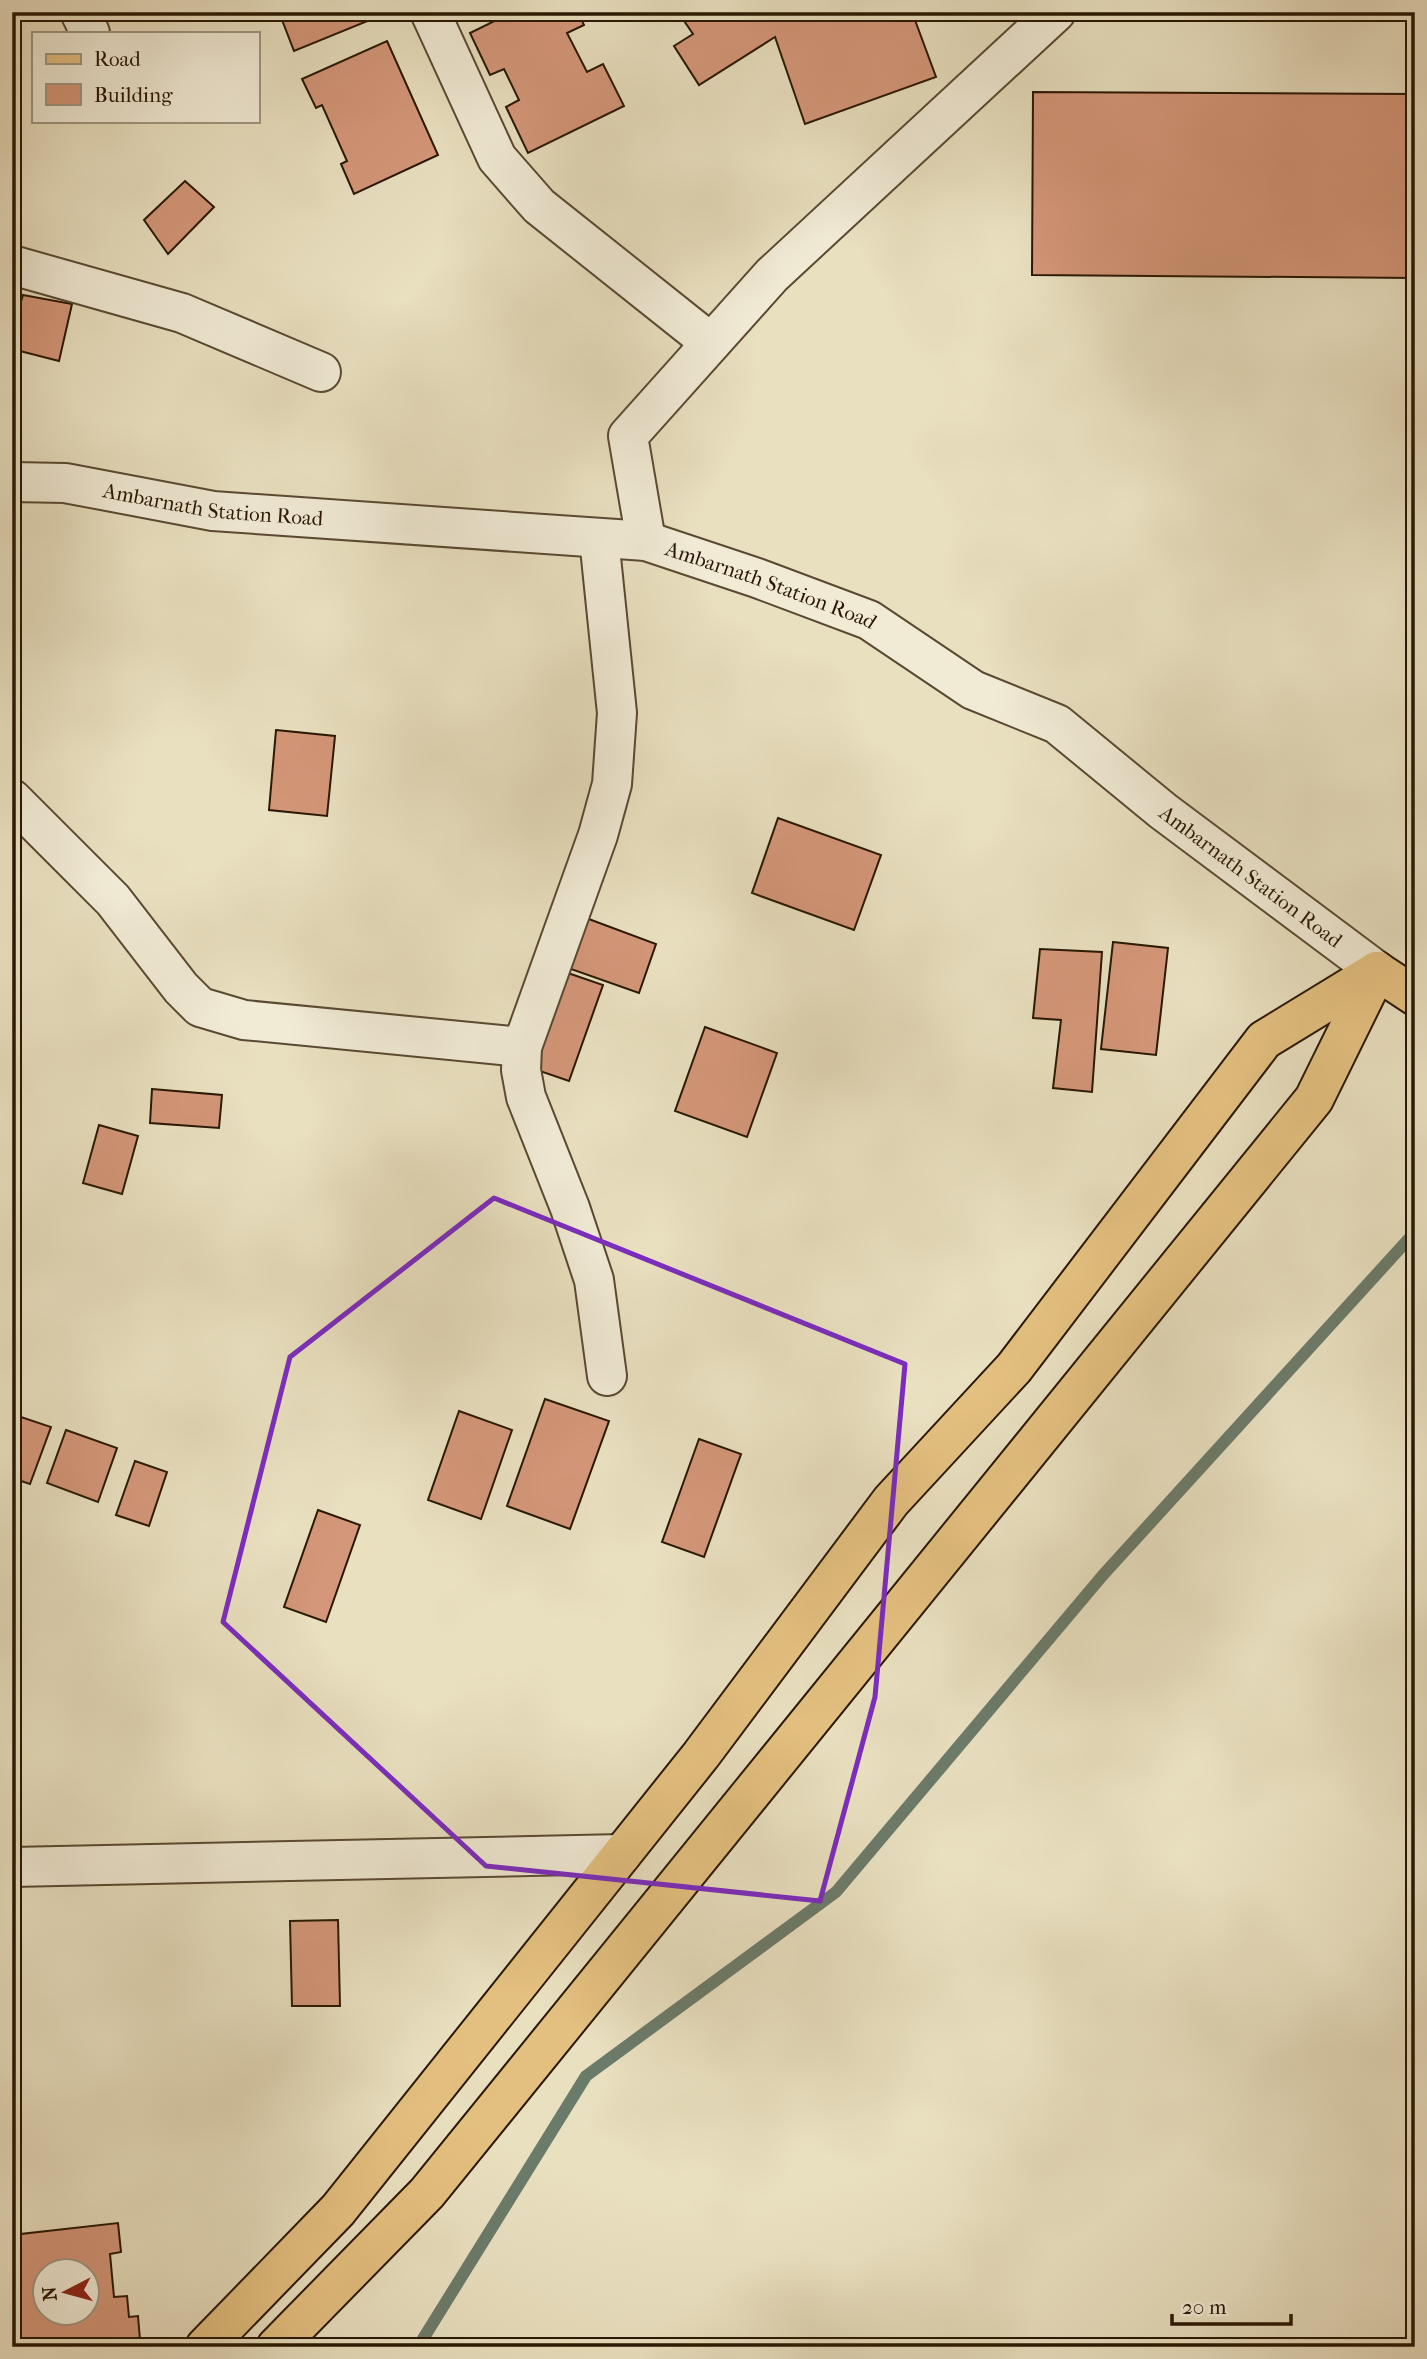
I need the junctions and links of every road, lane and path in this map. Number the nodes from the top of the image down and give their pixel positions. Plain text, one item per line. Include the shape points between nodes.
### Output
1 (80, 12) edge
2 (430, 12) edge
3 (1056, 12) edge
4 (90, 32) edge
5 (12, 265) edge
6 (711, 343) junction
7 (321, 372) dead end
8 (12, 482) edge
9 (598, 538) junction
10 (646, 541) junction
11 (12, 799) edge
12 (1377, 971) junction
13 (1415, 996) edge
14 (522, 1047) junction
15 (607, 1376) dead end
16 (622, 1854) junction
17 (12, 1867) edge
18 (205, 2347) edge
19 (276, 2347) edge

1 - 4 street
2 - 6 street via 497,158 539,206
3 - 6 street via 772,275
5 - 7 street via 182,313
6 - 10 street via 628,436
8 - 9 street, Ambarnath Station Road via 65,483 213,511
9 - 10 street, Ambarnath Station Road
9 - 14 street via 617,713 612,784
10 - 12 street, Ambarnath Station Road via 869,620 973,690 1057,724 1163,811
11 - 14 street via 113,900 200,1007 244,1020
12 - 13 main road, Ambarnath Station Road
12 - 16 main road via 1264,1040 1014,1368 891,1501
12 - 19 main road via 1314,1099 427,2193
14 - 15 street via 526,1097 594,1280
16 - 17 street
16 - 18 main road via 338,2210

